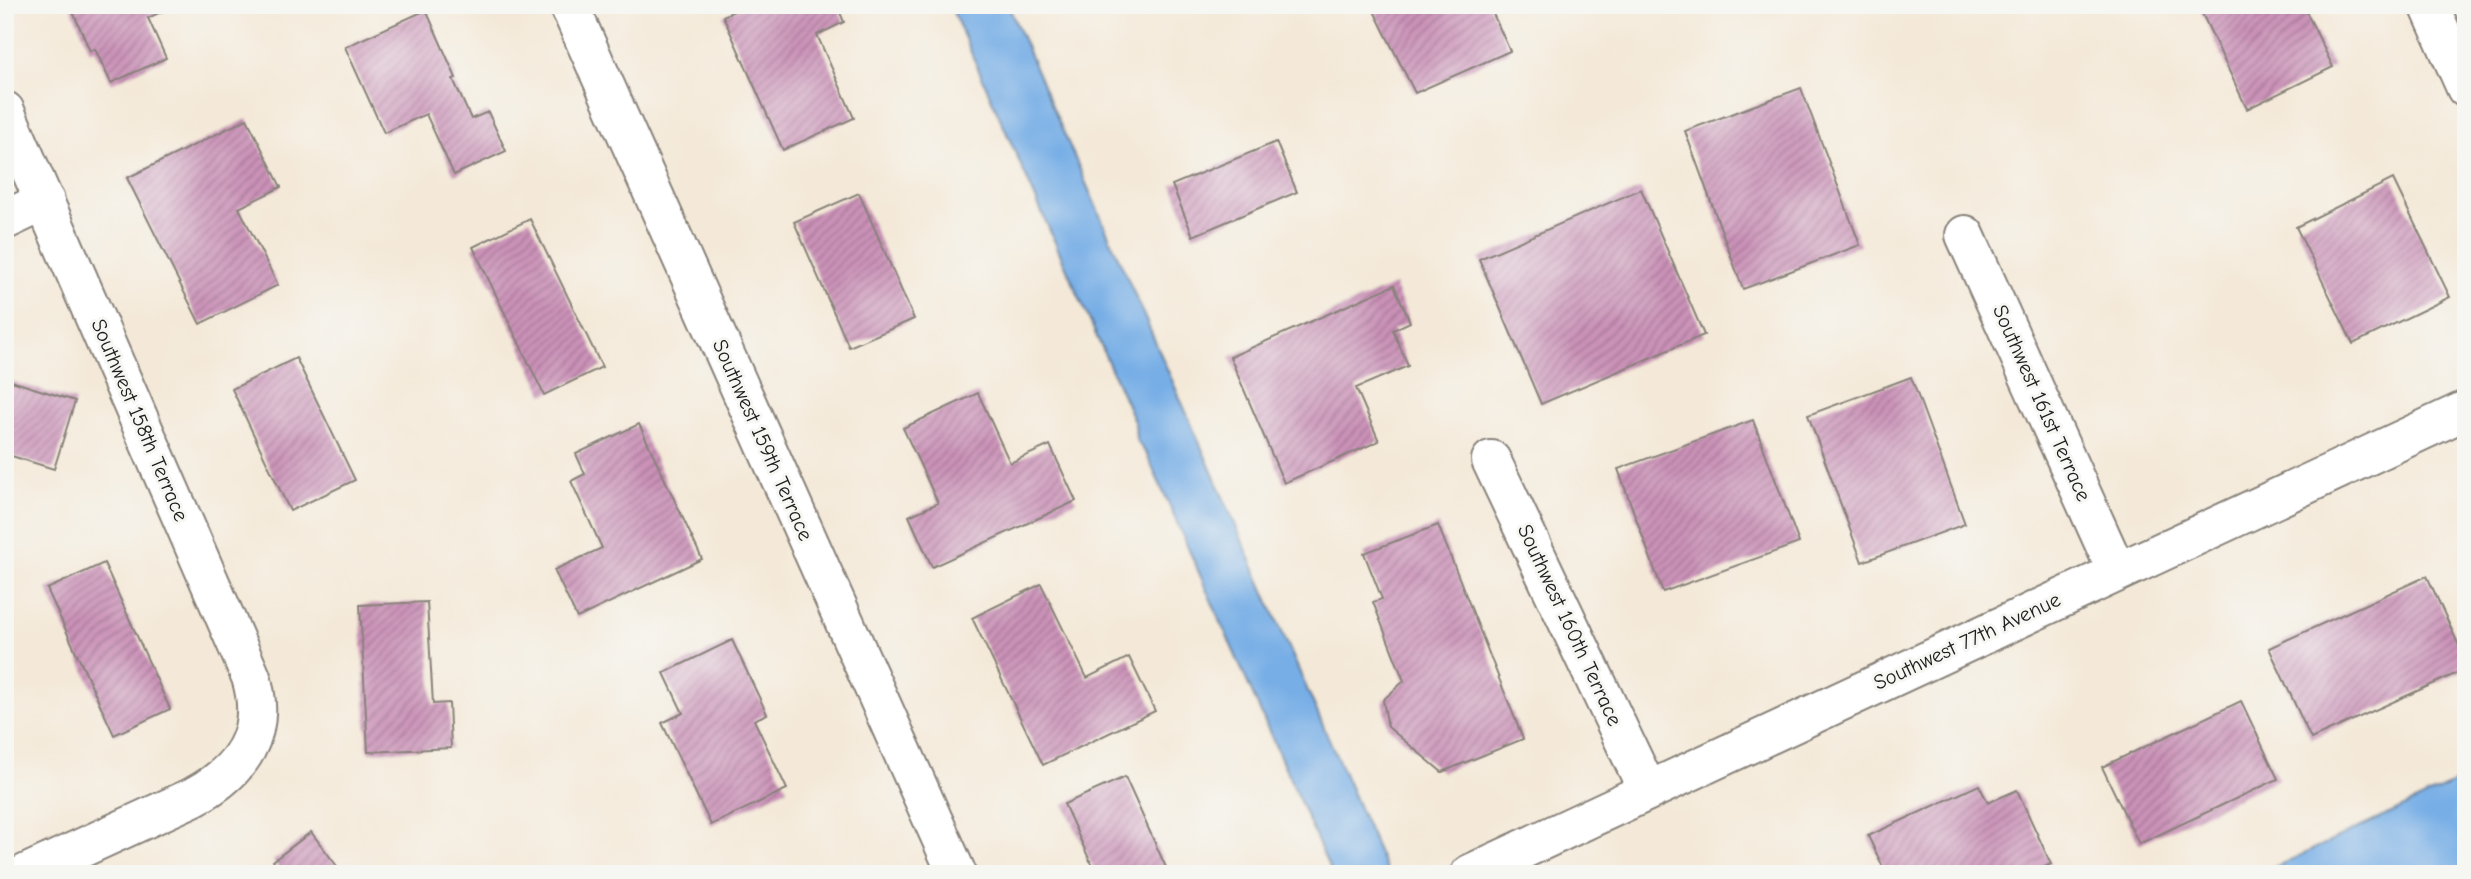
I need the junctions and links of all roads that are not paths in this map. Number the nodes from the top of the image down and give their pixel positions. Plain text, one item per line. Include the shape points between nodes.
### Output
1 (569, 5) edge
2 (2429, 5) edge
3 (2466, 88) edge
4 (5, 111) edge
5 (46, 201) junction
6 (5, 220) edge
7 (1965, 234) dead end
8 (2466, 410) edge
9 (1491, 460) dead end
10 (2118, 572) junction
11 (1647, 789) junction
12 (25, 874) edge
13 (957, 874) edge
14 (1470, 874) edge

1 - 13 street, Southwest 159th Terrace
2 - 3 street
4 - 5 street, Southwest 158th Terrace
5 - 6 street
5 - 12 street, Southwest 158th Terrace via 251,677 257,706 254,733 237,763 203,792
7 - 10 street, Southwest 161st Terrace
8 - 10 street, Southwest 77th Avenue
9 - 11 street, Southwest 160th Terrace
10 - 11 street, Southwest 77th Avenue
11 - 14 street, Southwest 77th Avenue

